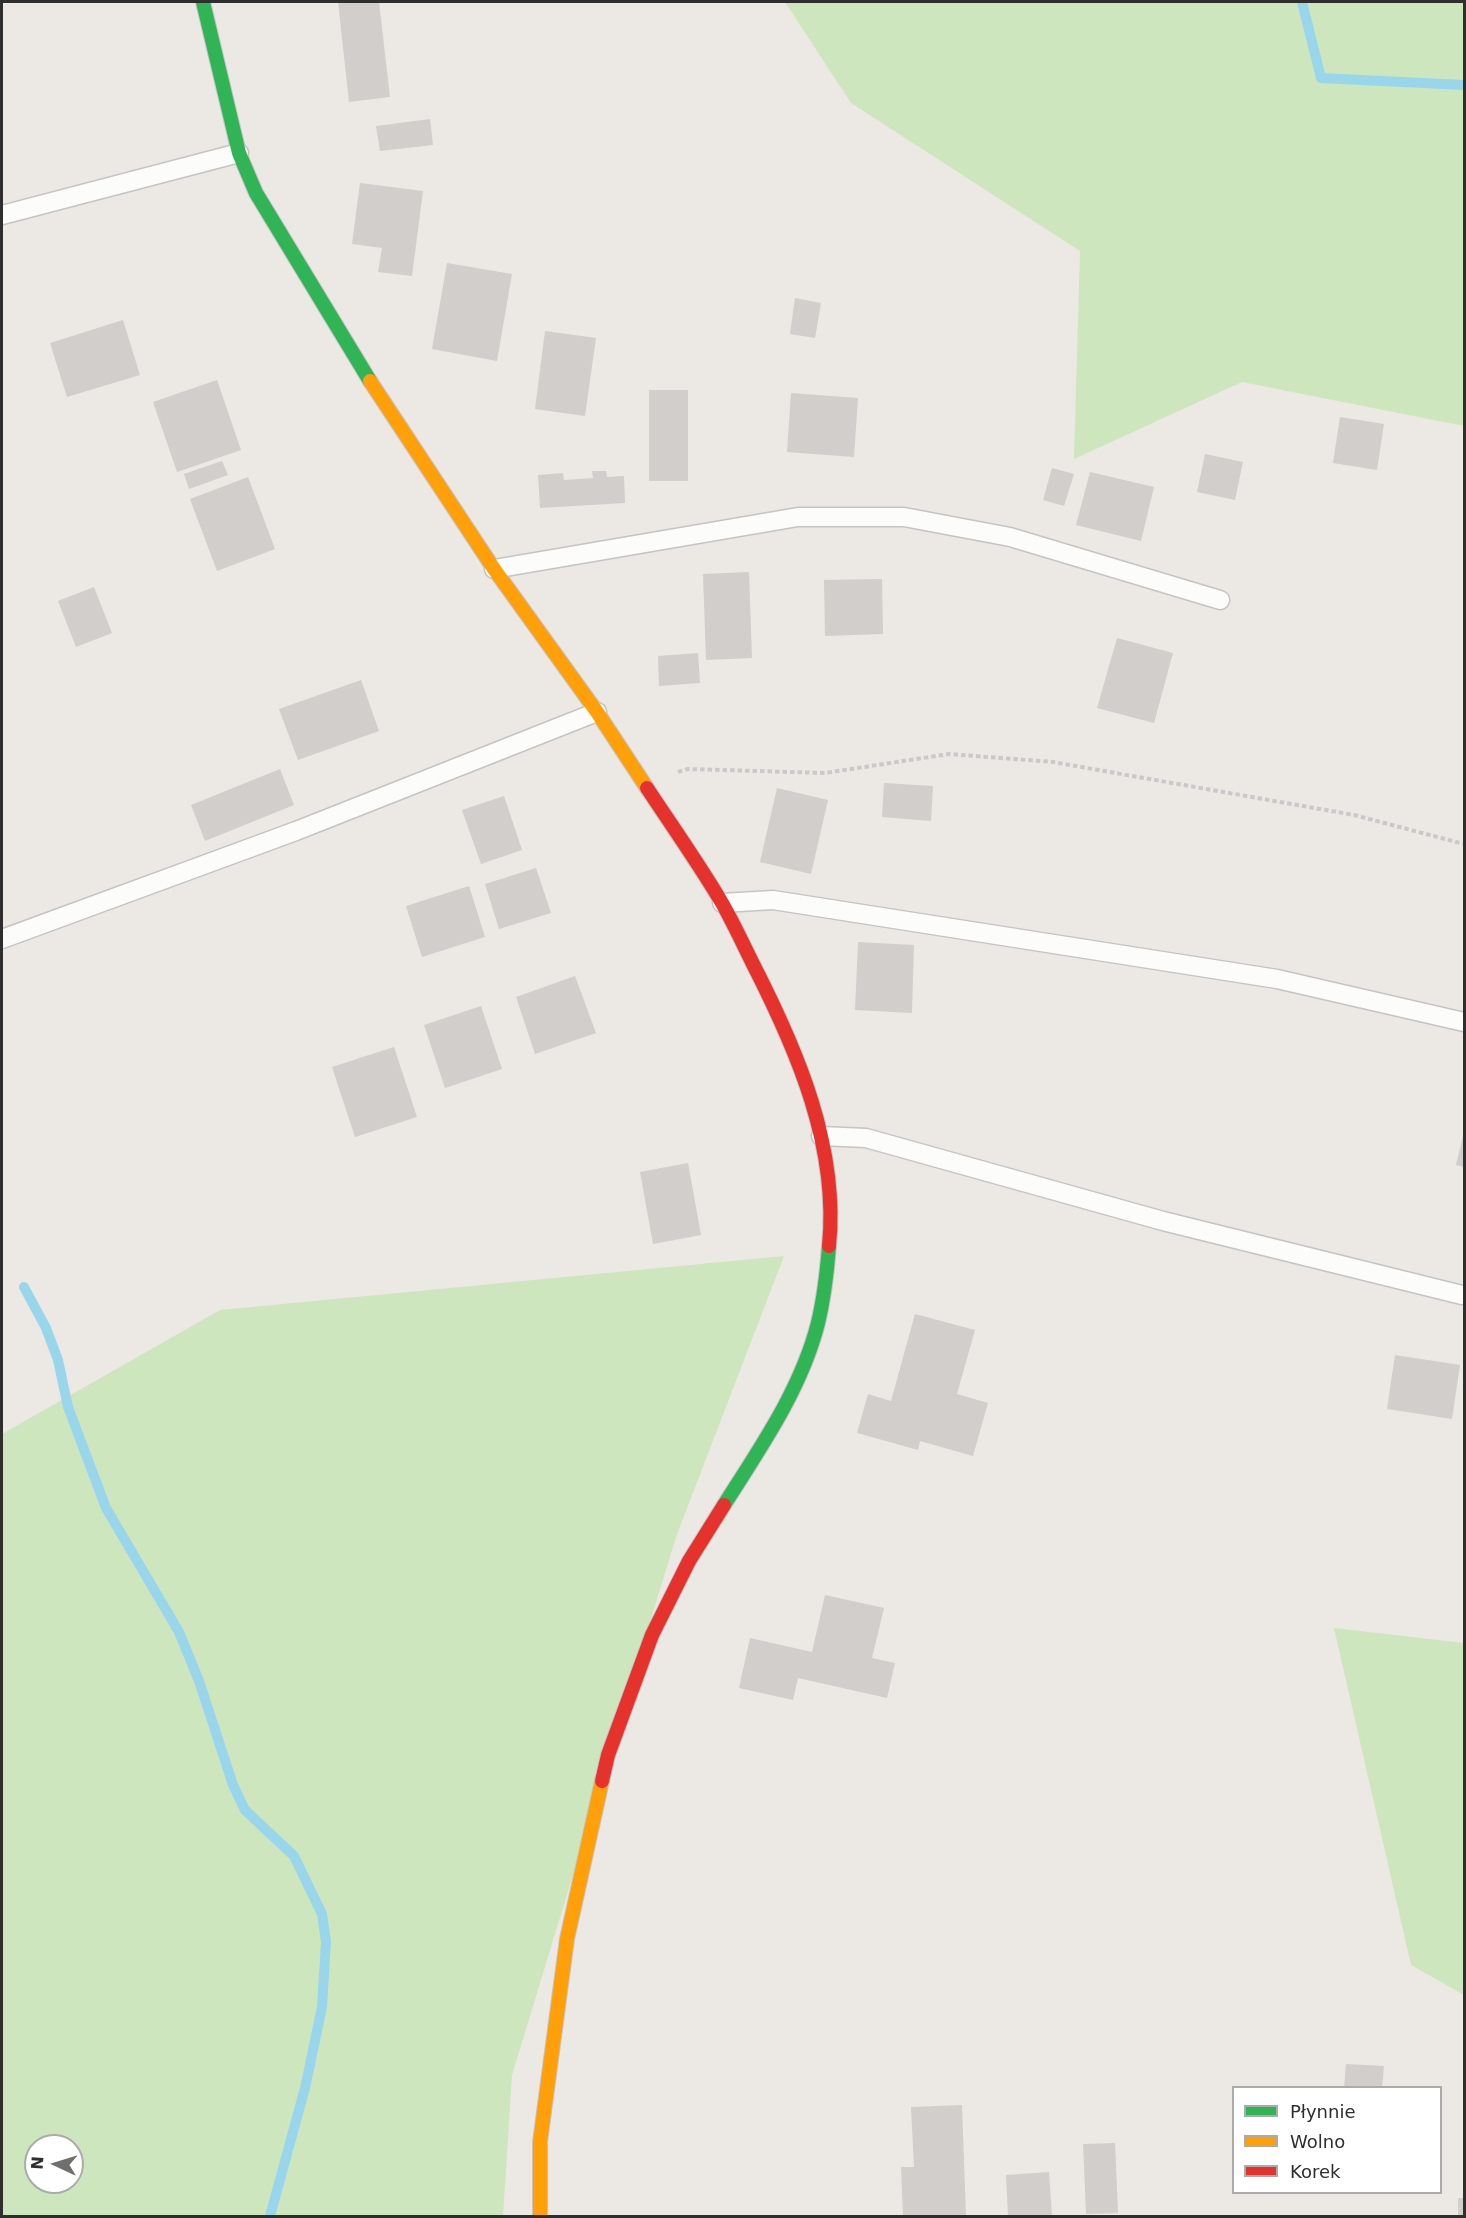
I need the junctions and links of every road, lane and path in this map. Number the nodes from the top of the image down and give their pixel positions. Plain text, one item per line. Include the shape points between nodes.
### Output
1 (203, 2) edge
2 (239, 153) junction
3 (2, 215) edge
4 (494, 569) junction
5 (1220, 600) dead end
6 (597, 712) junction
7 (646, 784) junction
8 (1464, 844) edge
9 (722, 903) junction
10 (2, 939) edge
11 (1464, 1022) edge
12 (821, 1136) junction
13 (1462, 1295) dead end
14 (540, 2217) edge

1 - 2 street
2 - 3 lane
2 - 4 street via 256,192 349,349
4 - 5 lane via 798,517 904,517 1010,537
4 - 6 street
6 - 7 street
6 - 10 lane via 296,831
7 - 8 path via 688,769 825,773 949,754 1053,762 1354,815
7 - 9 street
9 - 11 lane via 773,900 1278,979
9 - 12 street via 770,997 808,1087
12 - 13 lane via 866,1138 1163,1221
12 - 14 street via 829,1182 831,1230 818,1324 781,1414 689,1561 652,1635 608,1755 567,1939 540,2142

